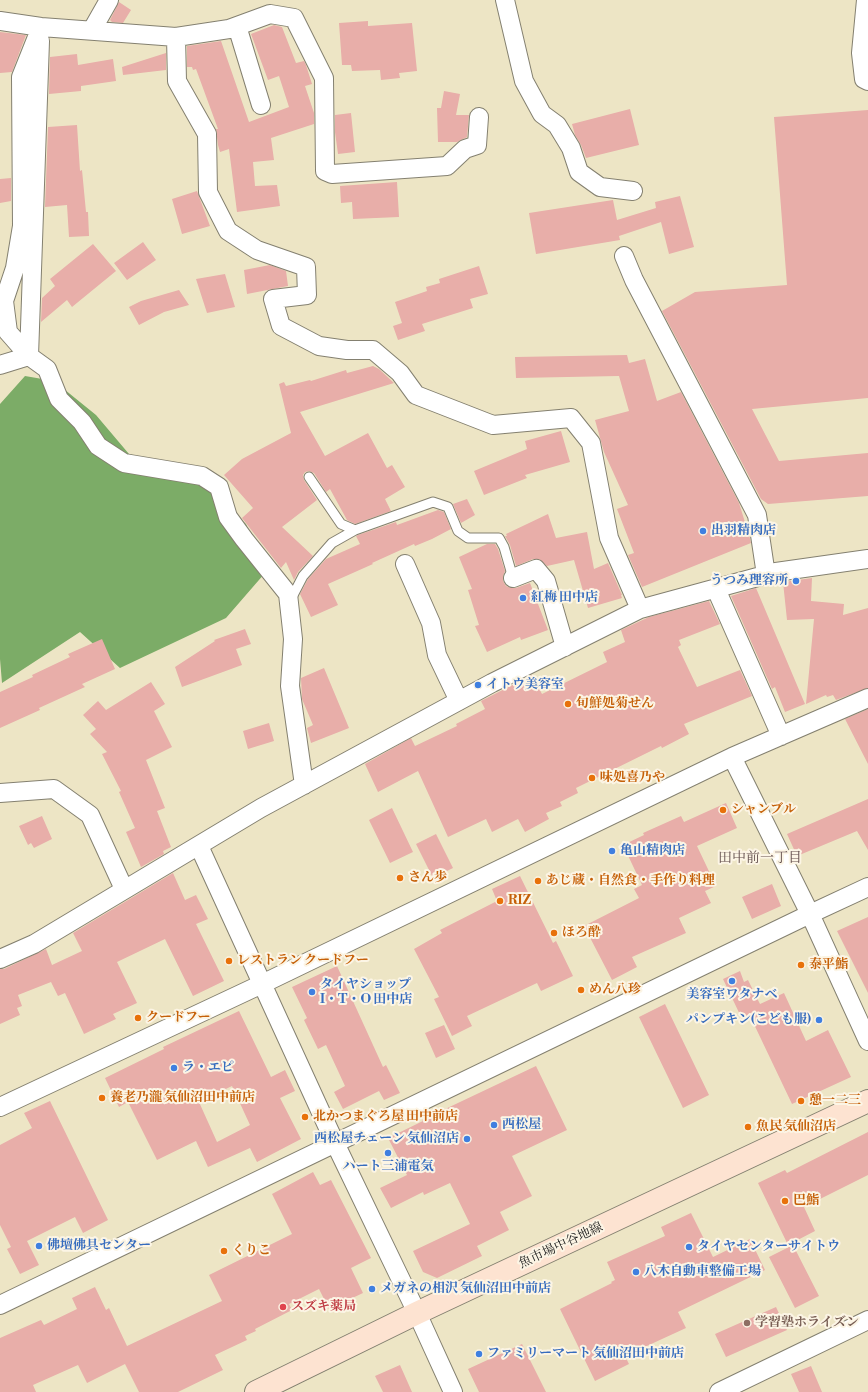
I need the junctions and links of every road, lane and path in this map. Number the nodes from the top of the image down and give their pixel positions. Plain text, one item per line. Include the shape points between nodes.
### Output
1 (109, 0) edge
2 (505, 0) edge
3 (866, 0) edge
4 (270, 7) edge
5 (0, 21) edge
6 (237, 26) junction
7 (41, 27) junction
8 (92, 30) junction
9 (176, 37) junction
10 (868, 81) edge
11 (261, 106) dead end
12 (479, 117) dead end
13 (633, 191) dead end
14 (624, 256) dead end
15 (29, 356) junction
16 (0, 365) edge
17 (309, 477) dead end
18 (355, 530) junction
19 (868, 559) edge
20 (405, 564) dead end
21 (766, 575) junction
22 (514, 578) joint
23 (716, 589) junction
24 (289, 602) junction
25 (640, 609) junction
26 (566, 647) junction
27 (868, 698) edge
28 (459, 701) junction
29 (781, 736) junction
30 (732, 757) junction
31 (304, 785) junction
32 (0, 792) edge
33 (199, 846) junction
34 (868, 887) edge
35 (124, 889) junction
36 (810, 914) junction
37 (0, 959) edge
38 (262, 984) junction
39 (868, 1041) edge
40 (868, 1101) edge
41 (0, 1107) edge
42 (335, 1143) junction
43 (0, 1305) edge
44 (417, 1313) junction
45 (868, 1320) edge
46 (256, 1392) edge
47 (453, 1392) edge
48 (719, 1392) edge

1 - 8 street
2 - 13 street via 524,81 542,114 558,125 571,148 579,172 600,187
3 - 10 street via 861,53 864,79
4 - 6 street
4 - 12 street via 294,18 324,78 325,171 332,174 447,166 465,149 477,145
5 - 7 street
6 - 9 street
6 - 11 street
7 - 8 street
7 - 15 street
7 - 15 street via 21,78 22,226 15,268 4,301 8,332
8 - 9 street
9 - 25 street via 177,80 207,134 208,192 228,231 257,250 306,266 307,295 273,299 281,326 319,346 374,350 400,373 416,395 493,425 571,418 591,443 609,538
14 - 21 street via 634,280 757,515
15 - 16 street
15 - 24 street via 47,369 59,399 82,422 98,446 124,463 202,476 219,487 228,517 288,594
17 - 18 lane via 341,524
18 - 22 lane via 433,502 448,507 458,531 468,538 499,538
18 - 24 lane via 332,543 303,576
19 - 21 street
20 - 28 street via 431,623 437,655
21 - 23 street
22 - 26 street via 536,569 546,581
23 - 25 street
23 - 29 street
24 - 31 street via 293,639 290,686
25 - 26 street
26 - 28 street
27 - 29 street
28 - 31 street
29 - 30 street
30 - 36 street
30 - 38 street
31 - 33 street
32 - 35 street via 54,789 90,815
33 - 35 street
33 - 38 street
34 - 36 street
35 - 37 street via 34,944
36 - 39 street
36 - 42 street
38 - 41 street
38 - 42 street
40 - 44 street, 魚市場中谷地線
42 - 43 street
42 - 44 street
44 - 46 street, 魚市場中谷地線
44 - 47 street
45 - 48 street

